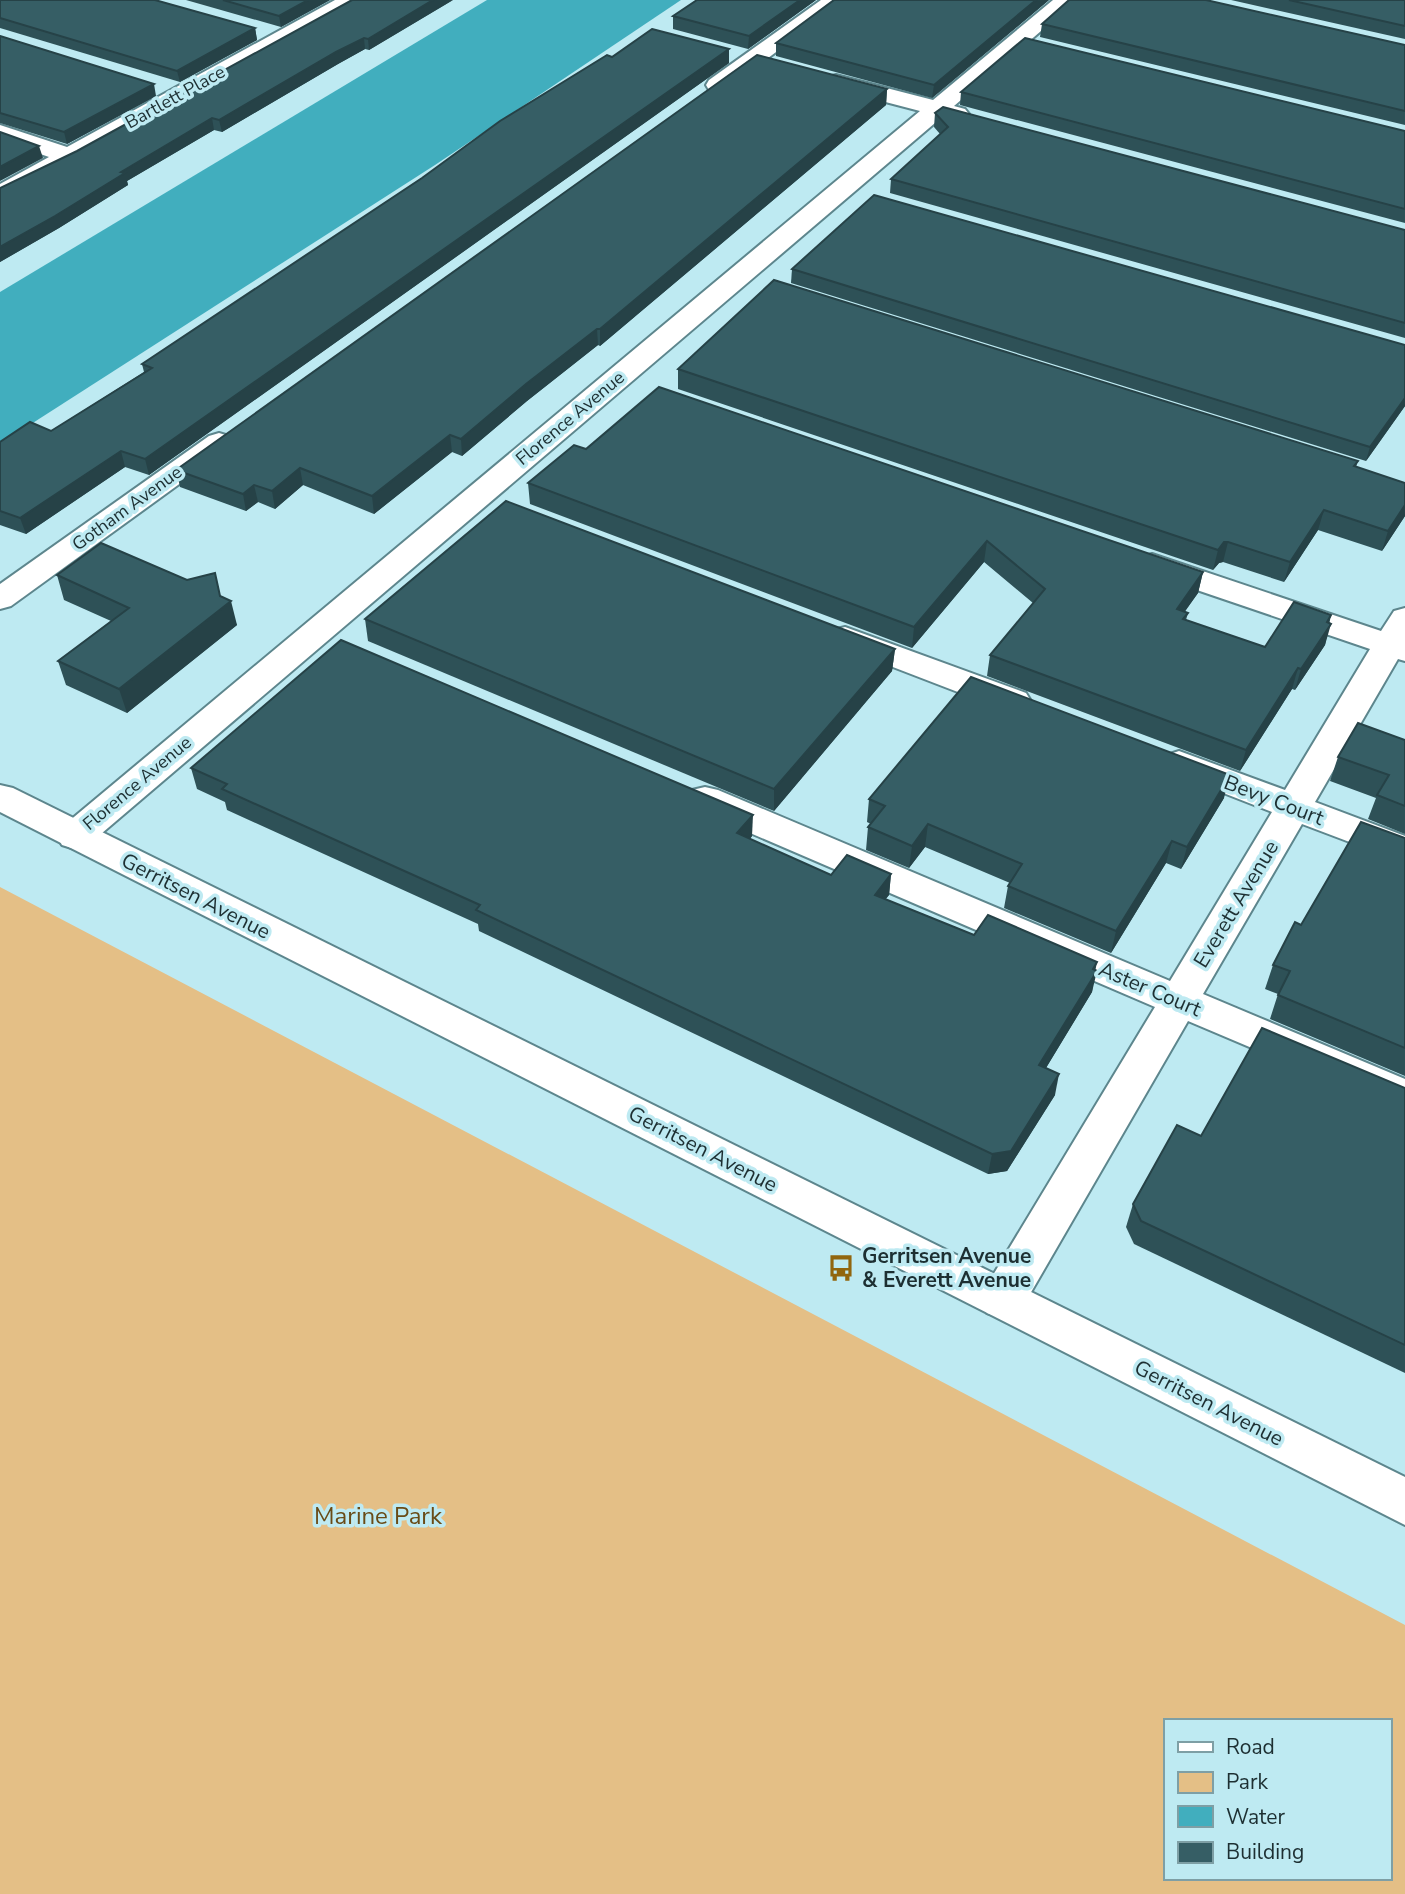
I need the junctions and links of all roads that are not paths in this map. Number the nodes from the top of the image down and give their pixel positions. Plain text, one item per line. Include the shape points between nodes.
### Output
1 (351, 0) edge
2 (835, 0) edge
3 (1066, 0) edge
4 (722, 51) edge
5 (752, 60) junction
6 (780, 67) edge
7 (812, 76) edge
8 (696, 100) edge
9 (936, 109) junction
10 (975, 119) edge
11 (0, 132) edge
12 (70, 156) junction
13 (0, 194) edge
14 (236, 430) edge
15 (1131, 556) edge
16 (0, 599) edge
17 (816, 626) edge
18 (1400, 638) edge
19 (1037, 710) edge
20 (1154, 754) edge
21 (677, 788) edge
22 (0, 797) edge
23 (1293, 807) junction
24 (75, 835) junction
25 (1405, 850) edge
26 (1179, 1001) junction
27 (1405, 1097) edge
28 (1003, 1299) junction
29 (1405, 1502) edge

1 - 12 street, Bartlett Place via 271,34 170,90
2 - 5 street
3 - 9 street, Florence Avenue via 1030,43
4 - 5 street
5 - 6 street
5 - 8 street
7 - 9 street
9 - 10 street
9 - 24 street, Florence Avenue via 854,193 330,639
11 - 12 street
12 - 13 street, Bartlett Place
14 - 16 street, Gotham Avenue
15 - 18 street
17 - 19 street
18 - 23 street, Everett Avenue
20 - 23 street, Bevy Court
21 - 26 street, Aster Court
22 - 24 street, Gerritsen Avenue
23 - 25 street, Bevy Court
23 - 26 street, Everett Avenue
24 - 28 street, Gerritsen Avenue
26 - 27 street, Aster Court
26 - 28 street, Everett Avenue
28 - 29 street, Gerritsen Avenue

